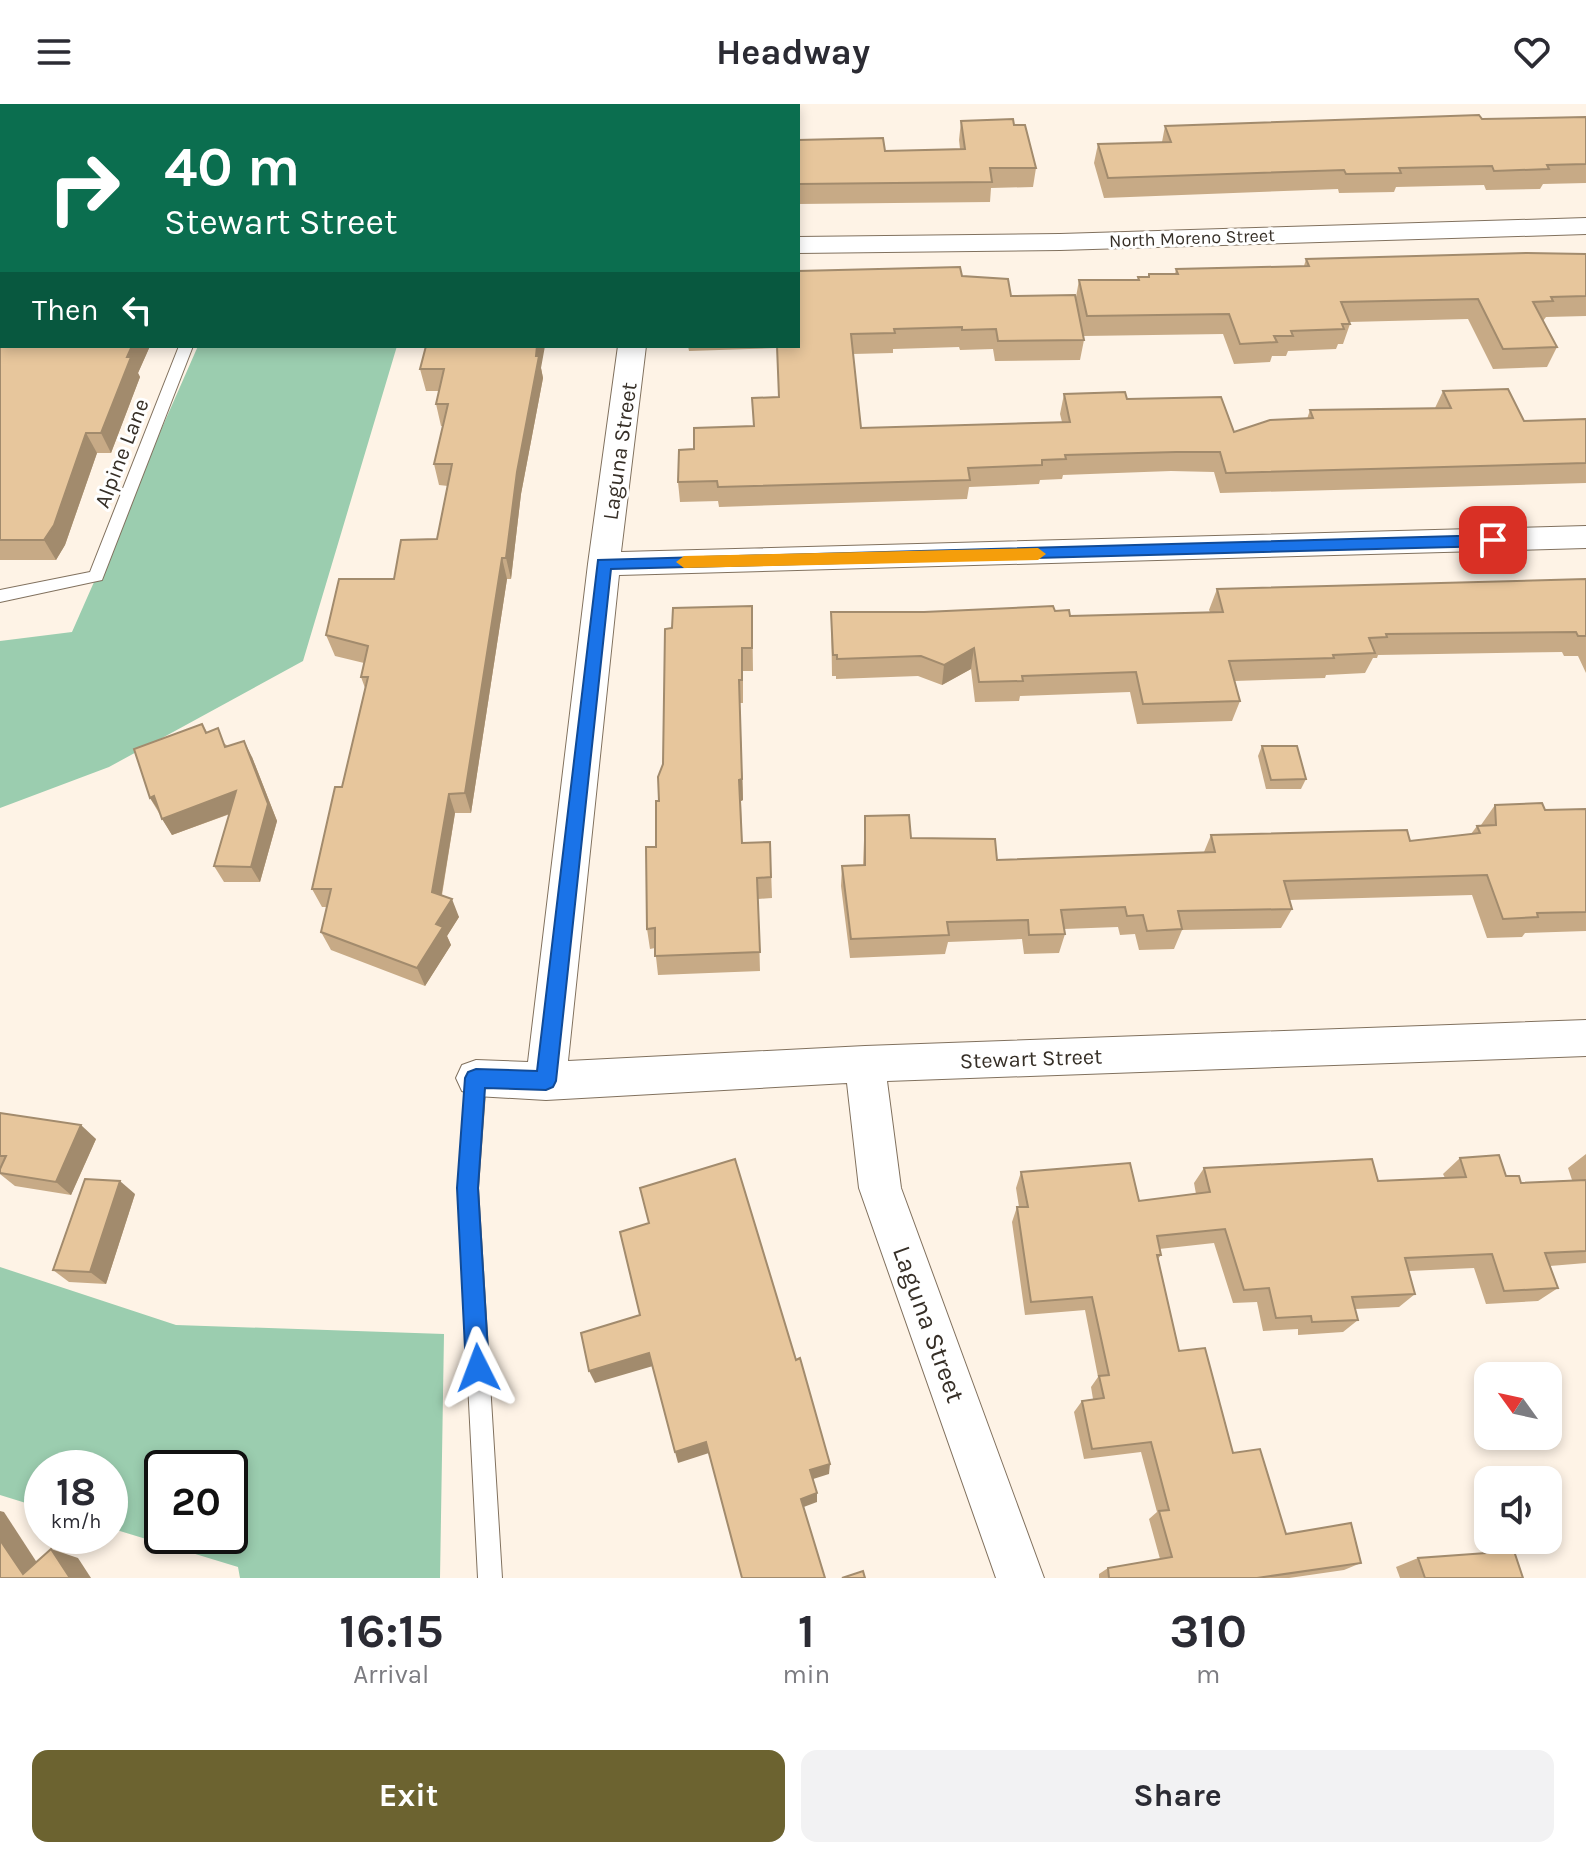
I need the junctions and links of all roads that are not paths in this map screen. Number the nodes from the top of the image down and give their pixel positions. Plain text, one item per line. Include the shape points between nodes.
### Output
1 (1586, 226) edge
2 (800, 245) edge
3 (185, 348) edge
4 (632, 348) edge
5 (1586, 537) edge
6 (604, 564) junction
7 (0, 596) edge
8 (1586, 1038) edge
9 (865, 1064) junction
10 (476, 1078) joint
11 (546, 1081) junction
12 (490, 1578) edge
13 (1020, 1578) edge

1 - 2 street, North Moreno Street
3 - 7 lane, Alpine Lane via 96,576
4 - 6 street, Laguna Street
5 - 6 street
6 - 11 street, Laguna Street
8 - 9 street, Stewart Street
9 - 11 street, Stewart Street
9 - 13 street, Laguna Street via 880,1188
10 - 11 street, Stewart Street
10 - 12 lane via 468,1188

